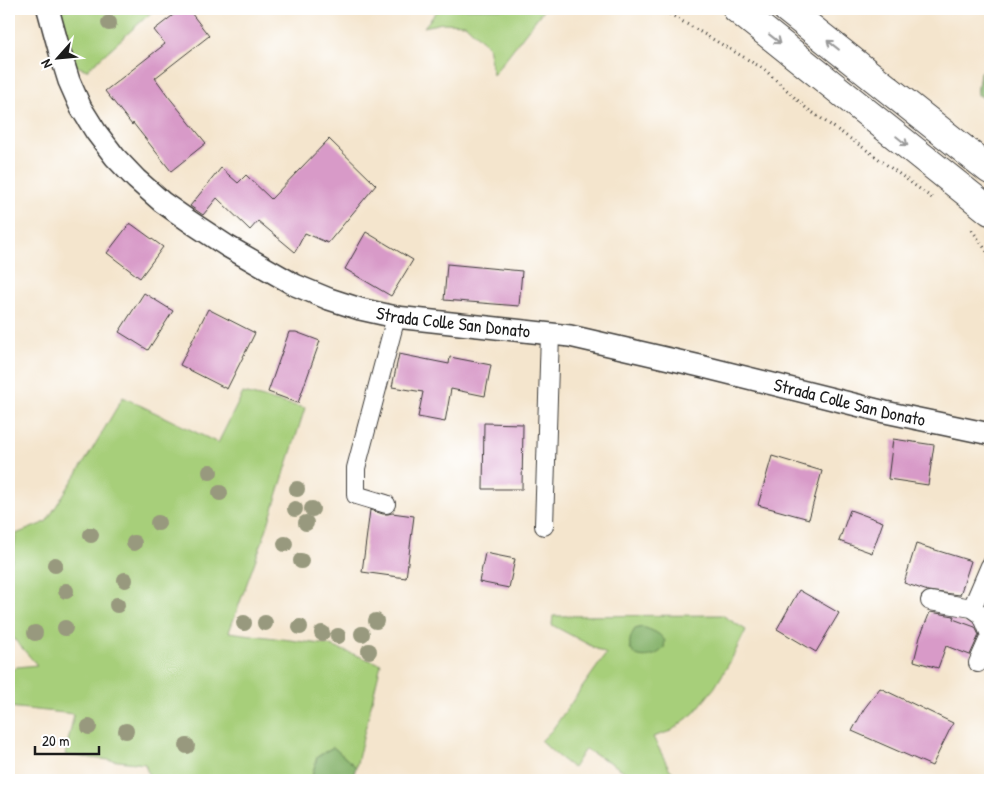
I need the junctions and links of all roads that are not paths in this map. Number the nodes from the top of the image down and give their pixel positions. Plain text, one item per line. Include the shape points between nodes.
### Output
1 (48, 9) edge
2 (737, 9) edge
3 (787, 9) edge
4 (990, 170) edge
5 (980, 219) edge
6 (396, 317) junction
7 (550, 334) junction
8 (990, 434) edge
9 (386, 504) dead end
10 (544, 526) dead end
11 (990, 566) edge
12 (930, 601) dead end
13 (972, 608) junction
14 (990, 636) edge
15 (978, 663) dead end

1 - 6 street, Strada Colle San Donato via 69,81 81,108 115,157 136,179 188,221 295,285 329,300
2 -> 5 highway
4 -> 3 highway
6 - 7 street, Strada Colle San Donato
6 - 9 street via 356,468 356,495
7 - 8 street, Strada Colle San Donato
7 - 10 street
11 - 13 street
12 - 13 street
13 - 14 street via 982,615
14 - 15 street

